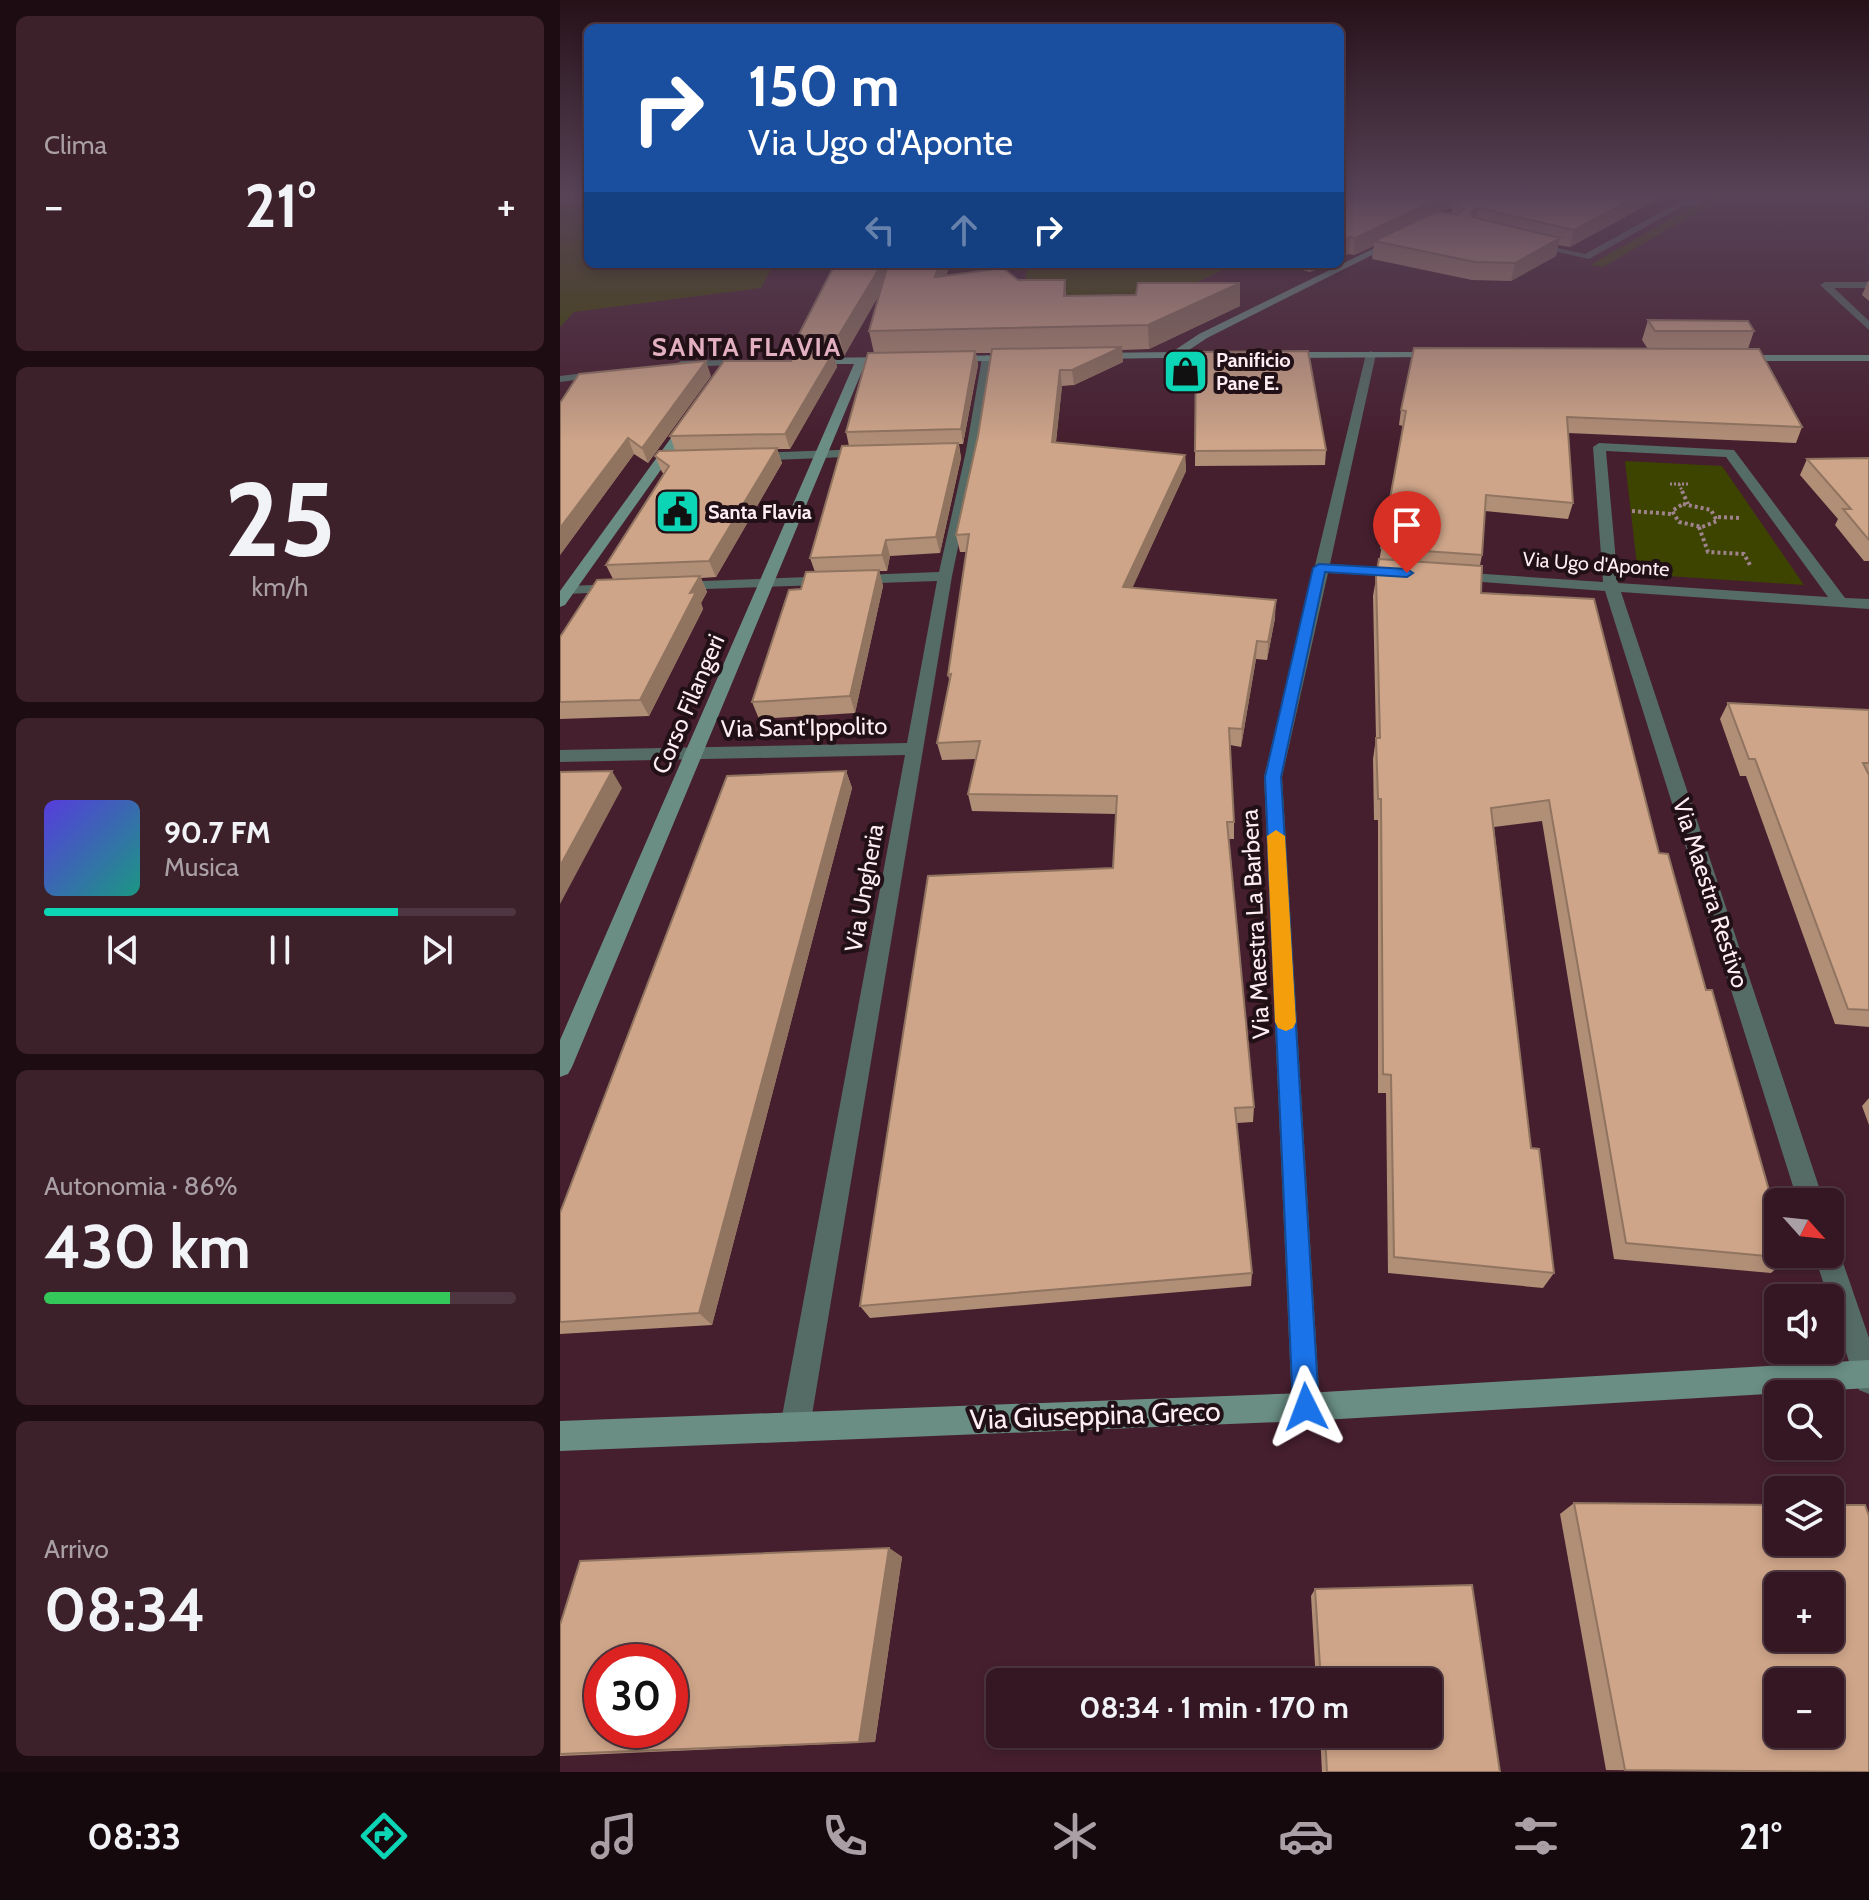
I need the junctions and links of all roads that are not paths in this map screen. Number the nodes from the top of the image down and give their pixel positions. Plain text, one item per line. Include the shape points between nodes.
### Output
1 (1321, 278) edge
2 (1869, 285) edge
3 (1869, 327) edge
4 (1371, 354) junction
5 (1175, 355) junction
6 (1235, 355) edge
7 (1265, 355) edge
8 (1448, 355) edge
9 (1081, 356) edge
10 (1034, 357) edge
11 (987, 358) junction
12 (1728, 358) edge
13 (1869, 358) edge
14 (909, 359) edge
15 (940, 359) edge
16 (861, 360) junction
17 (788, 362) edge
18 (664, 366) edge
19 (731, 366) edge
20 (620, 371) edge
21 (560, 379) edge
22 (696, 411) edge
23 (881, 453) edge
24 (821, 455) junction
25 (742, 457) edge
26 (664, 459) junction
27 (679, 459) edge
28 (1319, 568) junction
29 (945, 576) junction
30 (766, 583) junction
31 (1611, 585) junction
32 (660, 587) edge
33 (630, 588) edge
34 (565, 596) edge
35 (1840, 602) junction
36 (1869, 604) edge
37 (914, 749) junction
38 (694, 753) junction
39 (560, 756) edge
40 (560, 1067) edge
41 (1806, 1188) edge
42 (1832, 1268) edge
43 (1868, 1376) edge
44 (1306, 1407) junction
45 (795, 1427) junction
46 (560, 1436) edge

1 - 5 street
2 - 3 street via 1825,285
4 - 7 street
4 - 8 street
4 - 28 street, Via Maestra La Barbera
5 - 6 street
5 - 9 street
10 - 11 street
11 - 15 street
11 - 29 street, Via Ungheria via 964,451
12 - 13 street
14 - 16 street
16 - 17 street
16 - 24 street, Corso Filangeri
18 - 19 street
20 - 21 street
22 - 26 street
23 - 24 street
24 - 25 street
24 - 30 street, Corso Filangeri
26 - 27 street
26 - 34 street
28 - 31 street, Via Ugo d'Aponte
28 - 44 street, Via Maestra La Barbera via 1273,777
29 - 30 street
29 - 37 street, Via Ungheria
30 - 32 street
30 - 38 street, Corso Filangeri
31 - 35 street, Via Ugo d'Aponte
31 - 35 street, Via Maestra Restivo via 1599,447 1730,453
31 - 41 street, Via Maestra Restivo
33 - 34 street
35 - 36 street, Via Ugo d'Aponte
37 - 38 street, Via Sant'Ippolito
37 - 45 street, Via Ungheria
38 - 39 street, Via Sant'Ippolito
38 - 40 street, Corso Filangeri
42 - 43 street
43 - 44 street, Via Giuseppina Greco
44 - 45 street, Via Giuseppina Greco
45 - 46 street, Via Giuseppina Greco

